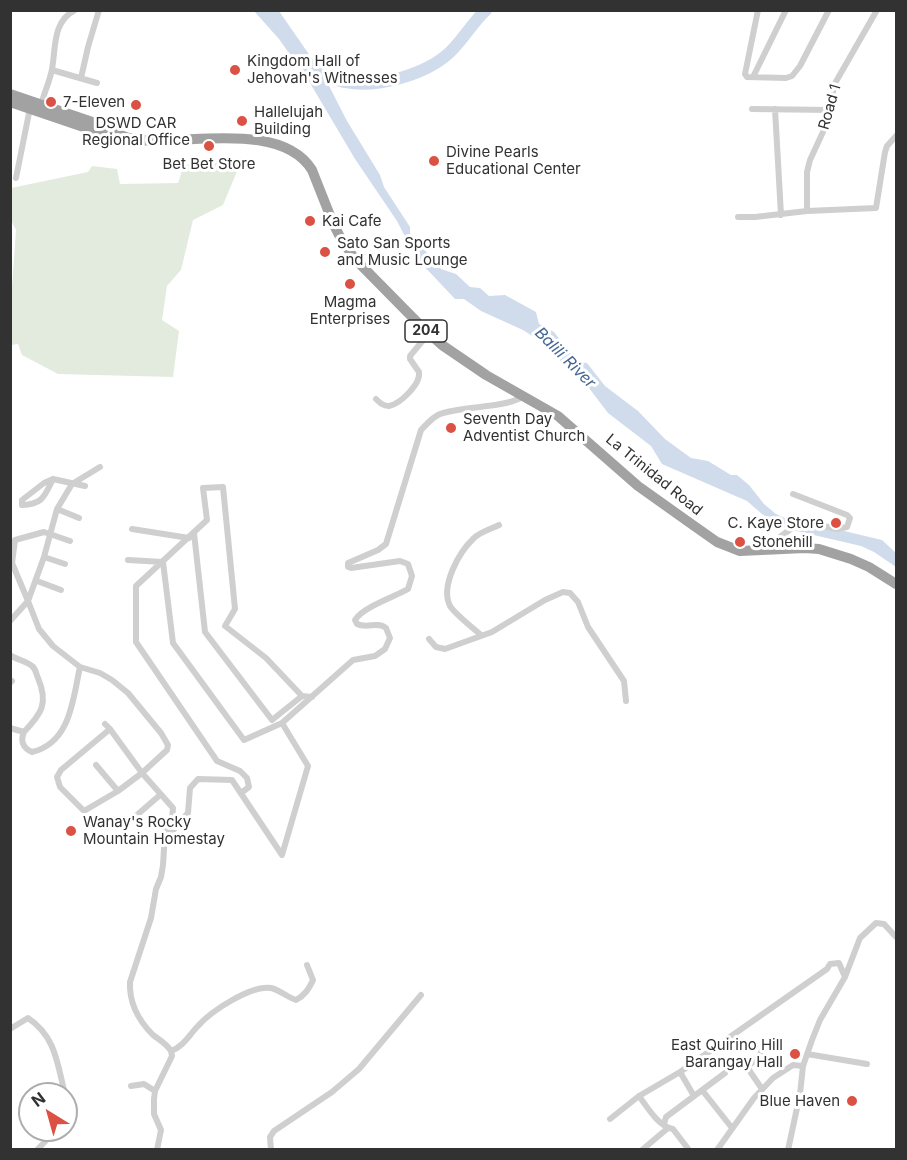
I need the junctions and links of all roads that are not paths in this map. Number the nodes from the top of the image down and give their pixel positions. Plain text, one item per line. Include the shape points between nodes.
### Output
1 (75, 10) edge
2 (99, 10) edge
3 (758, 10) edge
4 (786, 10) edge
5 (829, 10) edge
6 (877, 10) edge
7 (52, 70) junction
8 (753, 76) junction
9 (81, 78) junction
10 (97, 83) dead end
11 (10, 94) edge
12 (10, 102) edge
13 (35, 107) junction
14 (752, 109) dead end
15 (775, 109) junction
16 (831, 110) junction
17 (897, 136) edge
18 (16, 178) dead end
19 (807, 211) junction
20 (781, 215) junction
21 (738, 217) dead end
22 (429, 333) junction
23 (526, 396) junction
24 (376, 399) dead end
25 (100, 467) dead end
26 (53, 479) junction
27 (72, 484) junction
28 (85, 486) dead end
29 (793, 494) dead end
30 (57, 509) junction
31 (79, 518) dead end
32 (498, 525) dead end
33 (132, 529) dead end
34 (50, 533) junction
35 (191, 535) junction
36 (70, 541) dead end
37 (768, 550) junction
38 (44, 557) junction
39 (128, 560) dead end
40 (163, 562) junction
41 (11, 563) edge
42 (65, 564) dead end
43 (37, 581) junction
44 (897, 584) edge
45 (61, 590) dead end
46 (28, 601) junction
47 (10, 621) edge
48 (481, 635) junction
49 (429, 639) dead end
50 (10, 655) edge
51 (80, 667) junction
52 (303, 696) junction
53 (312, 697) junction
54 (626, 701) dead end
55 (105, 723) dead end
56 (282, 723) junction
57 (10, 728) edge
58 (110, 729) junction
59 (24, 732) junction
60 (96, 765) dead end
61 (142, 773) junction
62 (118, 791) junction
63 (241, 793) junction
64 (160, 795) junction
65 (130, 821) dead end
66 (164, 841) junction
67 (897, 937) edge
68 (307, 965) dead end
69 (845, 976) junction
70 (421, 995) dead end
71 (10, 1029) edge
72 (766, 1044) dead end
73 (171, 1051) junction
74 (807, 1054) junction
75 (789, 1057) dead end
76 (867, 1064) dead end
77 (793, 1065) junction
78 (803, 1066) junction
79 (680, 1072) junction
80 (725, 1073) dead end
81 (63, 1082) edge
82 (131, 1086) dead end
83 (762, 1089) junction
84 (702, 1090) junction
85 (156, 1091) junction
86 (639, 1096) junction
87 (694, 1096) junction
88 (610, 1119) dead end
89 (666, 1126) junction
90 (732, 1128) junction
91 (158, 1149) edge
92 (271, 1149) edge
93 (642, 1149) edge
94 (689, 1149) edge
95 (717, 1149) edge
96 (788, 1149) edge

1 - 7 street via 62,21 54,43
2 - 9 street
3 - 8 street via 745,74
4 - 8 street
5 - 8 street via 797,72 786,78
6 - 16 street, Road 1 via 834,86
7 - 9 street
7 - 13 street
9 - 10 street
11 - 13 highway, La Trinidad Road / 204
12 - 13 highway, La Trinidad Road / 204
13 - 18 street
13 - 22 highway, La Trinidad Road / 204 via 148,141 258,140 277,143 295,152 308,162 333,223 351,253
14 - 15 street
15 - 16 street
15 - 20 street
16 - 19 street, Road 1 via 807,172
17 - 19 street via 885,152 876,208
19 - 20 street
20 - 21 street
22 - 23 highway, La Trinidad Road / 204 via 486,375
22 - 24 street via 410,356 419,372 418,382 390,406
23 - 37 highway, La Trinidad Road / 204 via 558,416 638,486 717,542 740,551
23 - 53 street via 511,403 442,413 421,430 386,544 348,563 351,568 400,561 408,564 412,576 408,589 366,610 355,620 361,626 383,626 389,632 389,644 375,656 353,660
25 - 27 street
26 - 26 street via 27,495 21,504 40,501
26 - 27 street
27 - 28 street
27 - 30 street
29 - 37 street via 841,511 850,517 847,526 842,530 803,520
30 - 31 street
30 - 34 street
32 - 48 street via 470,542 447,583 450,606
33 - 35 street
34 - 36 street
34 - 38 street
34 - 41 street via 15,540
35 - 40 street
35 - 52 street via 206,632 272,720
35 - 52 street via 207,519 203,488 223,487 235,609 225,626 266,658
37 - 44 highway, La Trinidad Road / 204 via 819,549 860,563
38 - 42 street
38 - 43 street
39 - 40 street
40 - 56 street via 173,643 244,740
40 - 63 street via 136,586 136,642 217,761 247,778 249,787
41 - 46 street
43 - 45 street
43 - 46 street
46 - 47 street
46 - 51 street via 46,638
48 - 49 street via 446,650
48 - 54 street via 545,600 570,593 624,681
50 - 59 street via 33,667 42,688 44,705
51 - 59 street via 69,719 61,732 32,752 22,742
51 - 61 street via 106,676 128,693 166,742 167,750
52 - 53 street
53 - 56 street
55 - 58 street
56 - 63 street via 308,766 282,855
57 - 59 street
58 - 61 street
58 - 62 street via 61,770 57,780 84,811
60 - 62 street
61 - 62 street
61 - 64 street
63 - 66 street via 232,780 198,779 190,788 188,813
64 - 65 street
64 - 66 street via 173,808
66 - 73 street via 161,877 129,991 143,1022
67 - 69 street via 876,922 861,938
68 - 73 street via 313,980 300,998 293,999 270,988 255,988 201,1022 182,1046
69 - 74 street via 820,1020
69 - 79 street via 839,963 830,964
70 - 92 street via 359,1069 274,1131
71 - 81 street via 28,1018 49,1038
72 - 83 street via 747,1067
73 - 85 street
74 - 76 street
74 - 78 street
75 - 77 street
77 - 78 street
77 - 83 street
78 - 96 street
79 - 86 street
79 - 87 street
80 - 84 street
82 - 85 street via 144,1084
83 - 90 street
84 - 87 street
84 - 90 street
85 - 91 street via 154,1114 161,1130
86 - 88 street
86 - 89 street
87 - 89 street via 666,1117
89 - 93 street
89 - 94 street
90 - 95 street

